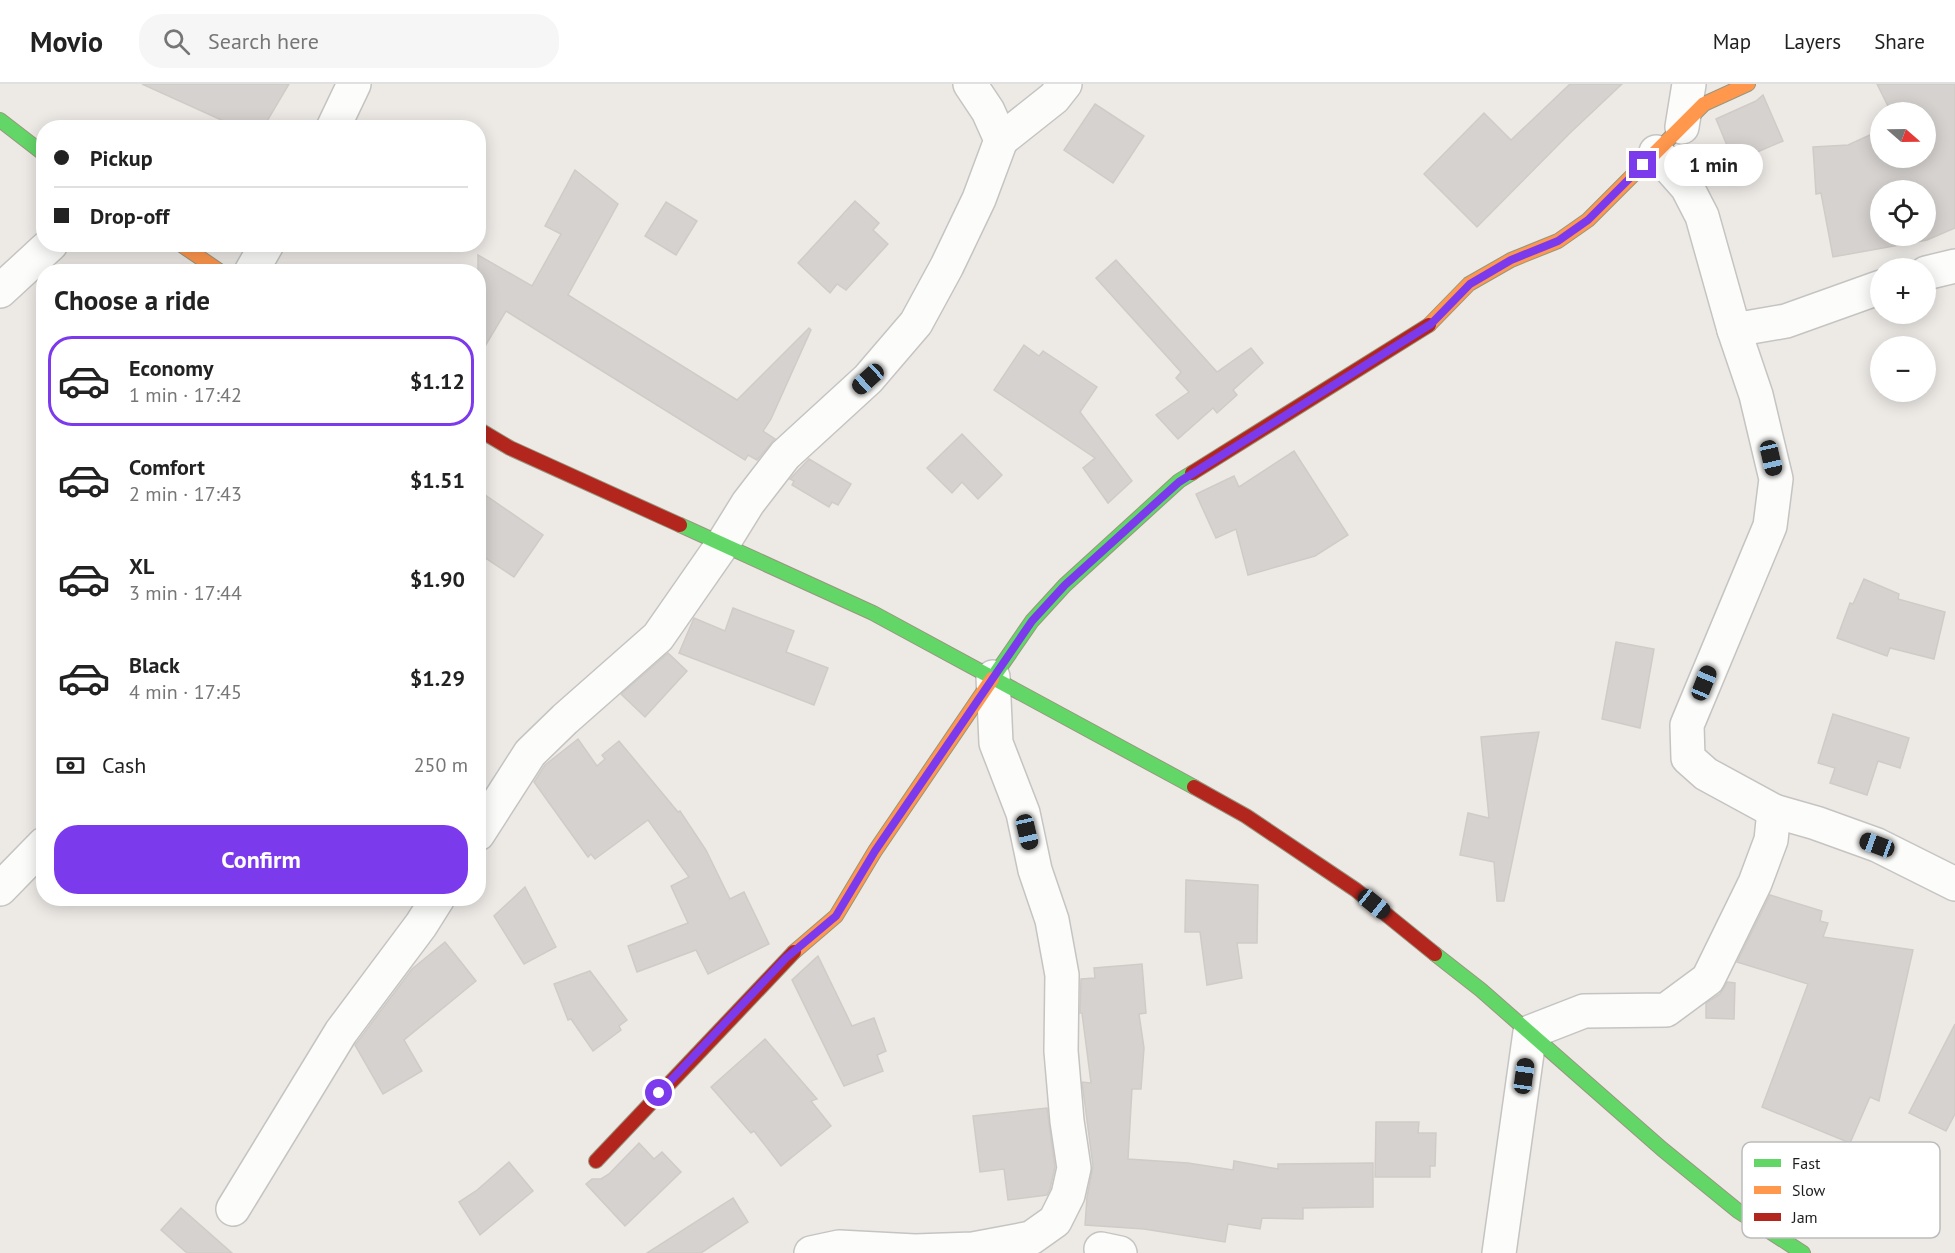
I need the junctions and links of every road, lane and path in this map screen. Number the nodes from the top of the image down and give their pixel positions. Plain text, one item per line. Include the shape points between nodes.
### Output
1 (354, 84) edge
2 (970, 84) edge
3 (1065, 84) edge
4 (1689, 84) edge
5 (1748, 84) edge
6 (0, 120) edge
7 (337, 120) edge
8 (1682, 127) junction
9 (1001, 140) junction
10 (36, 148) edge
11 (1656, 152) junction
12 (42, 252) edge
13 (192, 252) edge
14 (209, 264) edge
15 (1955, 266) edge
16 (1936, 271) edge
17 (0, 291) edge
18 (1870, 291) edge
19 (1734, 330) junction
20 (486, 434) edge
21 (722, 545) junction
22 (993, 677) junction
23 (1774, 811) junction
24 (486, 822) edge
25 (36, 852) edge
26 (1955, 884) edge
27 (0, 889) edge
28 (433, 906) edge
29 (1530, 1032) junction
30 (596, 1161) dead end
31 (233, 1209) dead end
32 (1742, 1214) edge
33 (1780, 1238) edge
34 (811, 1253) edge
35 (1499, 1253) edge
36 (1803, 1253) edge

1 - 7 street
2 - 9 street
3 - 9 street via 1054,98
4 - 8 street
5 - 8 street via 1704,104
6 - 10 street
8 - 11 street
9 - 21 street via 979,200 915,323 868,379 785,455
11 - 19 street via 1687,187 1702,216
11 - 22 street via 1588,220 1558,241 1511,260 1470,284 1431,324 1179,482 1065,585 1032,621
12 - 17 street
13 - 14 street
15 - 16 street
18 - 19 street via 1786,321
19 - 23 street via 1756,395 1776,479 1770,526 1687,725 1688,758 1706,774
20 - 21 street
21 - 22 street via 873,613
21 - 24 street via 657,637 531,753
22 - 29 street via 1246,816 1356,890
22 - 30 street via 875,851 836,916 786,958
22 - 34 street via 996,743 1023,813 1035,870 1052,920 1062,975 1061,1051 1074,1168 1068,1195 1055,1221 1031,1238 973,1249 839,1247
23 - 26 street via 1877,845
23 - 29 street via 1771,840 1755,883 1708,979 1666,1010 1584,1011
25 - 27 street
28 - 31 street via 341,1032
29 - 32 street
29 - 35 street
33 - 36 street

